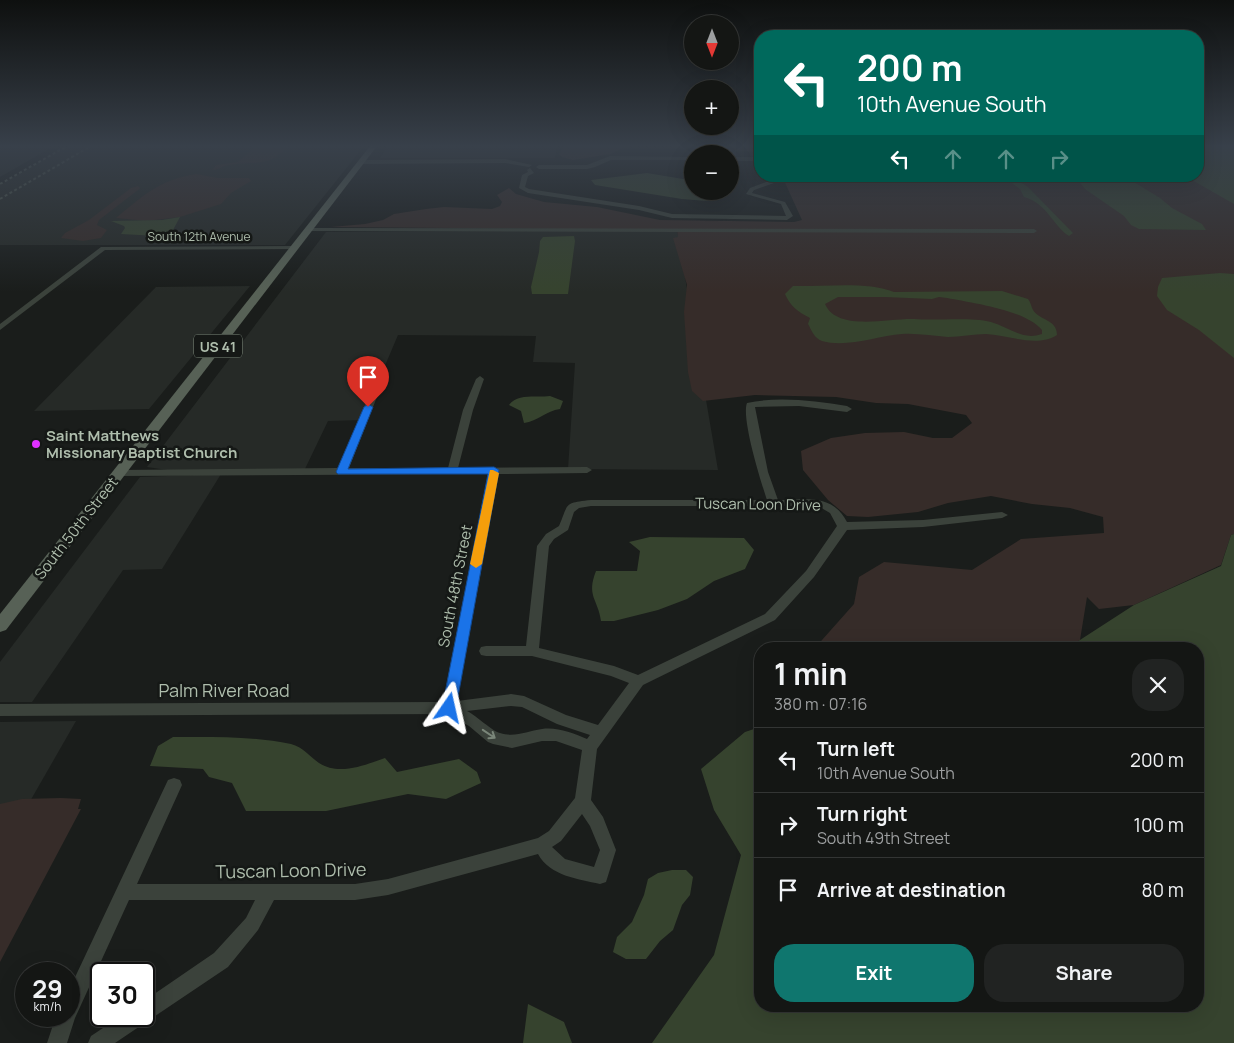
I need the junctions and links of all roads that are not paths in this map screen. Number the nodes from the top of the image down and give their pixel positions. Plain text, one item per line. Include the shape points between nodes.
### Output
1 (336, 195) edge
2 (552, 195) edge
3 (752, 195) edge
4 (308, 230) junction
5 (1034, 231) dead end
6 (295, 248) junction
7 (0, 328) edge
8 (382, 374) dead end
9 (480, 379) dead end
10 (847, 409) dead end
11 (494, 470) junction
12 (587, 470) dead end
13 (452, 471) junction
14 (342, 472) junction
15 (119, 473) junction
16 (773, 502) junction
17 (1002, 515) dead end
18 (844, 526) junction
19 (0, 626) edge
20 (486, 651) dead end
21 (532, 651) junction
22 (638, 680) junction
23 (449, 708) junction
24 (0, 710) edge
25 (551, 715) junction
26 (600, 732) junction
27 (542, 735) junction
28 (590, 747) junction
29 (174, 785) dead end
30 (583, 801) junction
31 (542, 846) junction
32 (125, 892) junction
33 (270, 892) junction
34 (80, 988) edge
35 (155, 1005) edge
36 (61, 1027) edge
37 (122, 1027) edge
38 (57, 1043) edge
39 (98, 1043) edge

1 - 4 main road, South 50th Street / US 41
2 - 3 street via 672,216 790,216 783,203
4 - 5 street
4 - 6 main road, South 50th Street / US 41
6 - 7 street, South 12th Avenue via 103,248
6 - 15 main road, South 50th Street / US 41
8 - 14 street
9 - 13 street
10 - 16 street via 811,404 750,405 763,472
11 - 12 street
11 - 13 street
11 - 23 street, South 48th Street
13 - 14 street
14 - 15 street
15 - 19 main road, South 50th Street / US 41
16 - 18 street, Tuscan Loon Drive via 827,505 836,511
16 - 21 street, Tuscan Loon Drive via 576,505 569,511 564,530 546,539 543,546
17 - 18 street via 893,527
18 - 22 street via 786,602 770,617
20 - 21 street
21 - 22 street
22 - 26 street
23 - 24 street, Palm River Road
23 - 25 street, Palm River Road via 511,700 524,702
23 -> 27 street, Palm River Road via 474,722 493,738 512,742
25 - 26 street, Palm River Road
25 - 27 street
26 - 28 street
27 - 28 street, Palm River Road via 566,737
28 - 30 street
29 - 32 street
30 - 31 street, Tuscan Loon Drive via 555,836
30 - 31 street via 597,822 608,850 600,876 556,864
31 - 33 street, Tuscan Loon Drive via 355,892
32 - 33 street, Tuscan Loon Drive
32 - 34 street
33 - 35 street via 252,924 221,960
36 - 38 street
37 - 39 street

